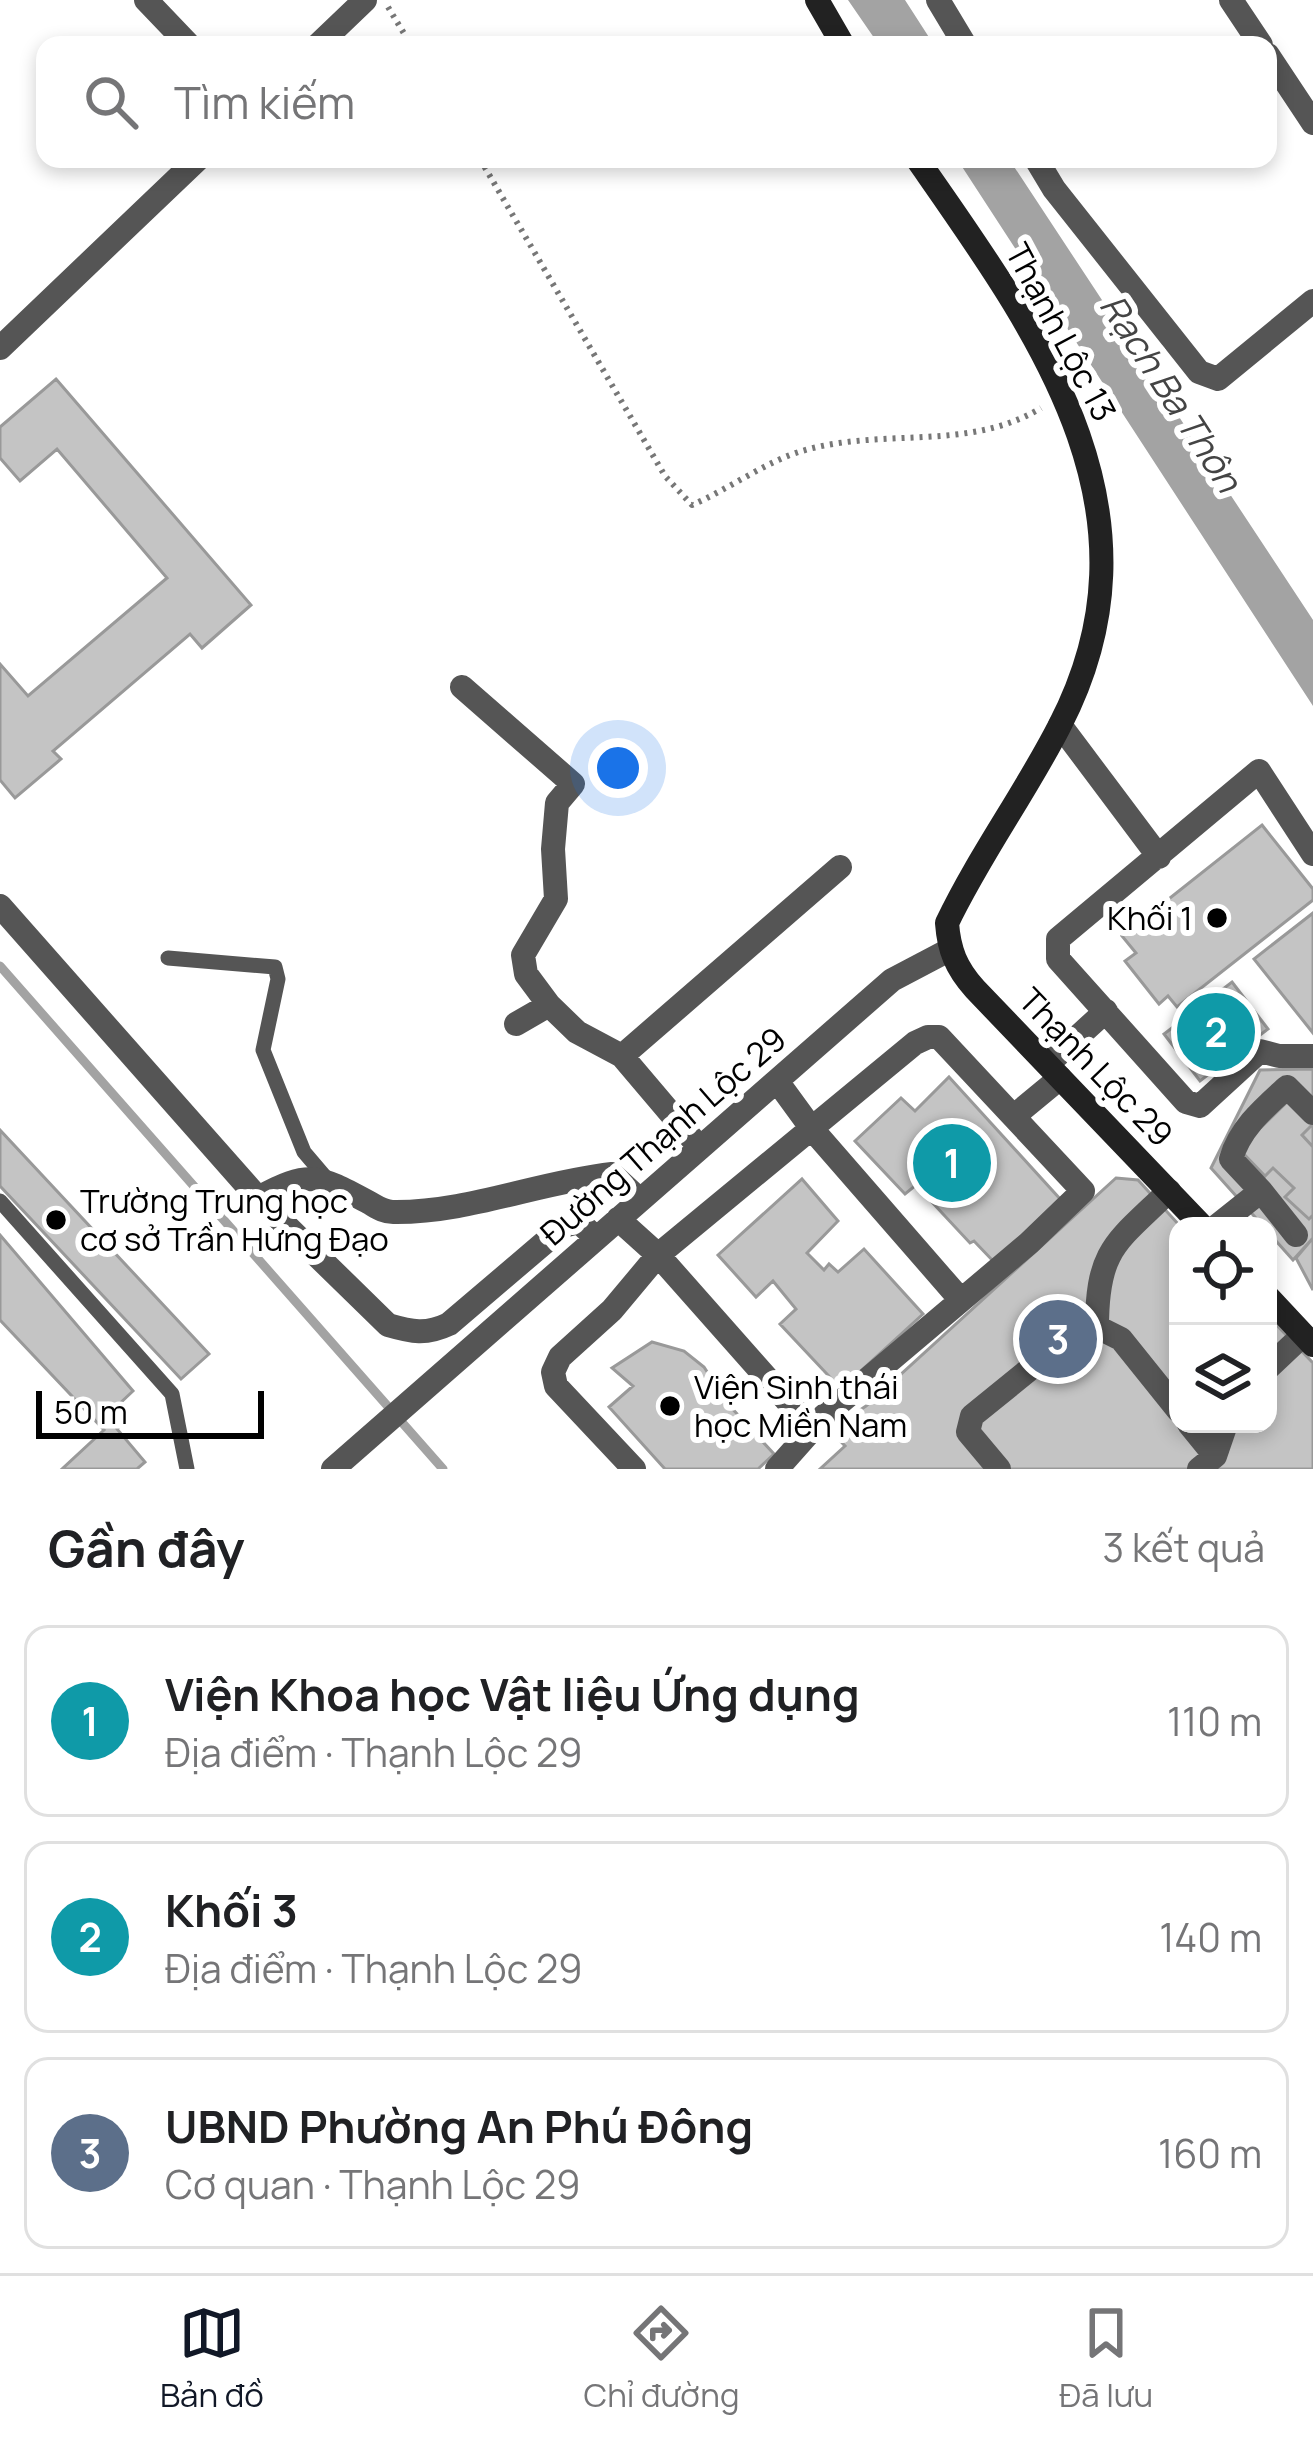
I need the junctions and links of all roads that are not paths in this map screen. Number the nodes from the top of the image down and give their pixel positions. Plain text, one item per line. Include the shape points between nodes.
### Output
1 (146, 0) edge
2 (365, 0) edge
3 (817, 0) edge
4 (938, 0) edge
5 (1231, 0) edge
6 (180, 36) edge
7 (327, 36) edge
8 (838, 36) edge
9 (960, 36) edge
10 (1255, 36) edge
11 (1277, 69) edge
12 (1313, 123) edge
13 (189, 168) edge
14 (923, 168) edge
15 (1042, 168) edge
16 (1313, 302) edge
17 (0, 348) edge
18 (462, 687) dead end
19 (1060, 725) junction
20 (1313, 854) edge
21 (1160, 857) junction
22 (840, 867) dead end
23 (0, 906) edge
24 (949, 950) junction
25 (168, 958) dead end
26 (549, 1005) junction
27 (1106, 1011) junction
28 (516, 1024) dead end
29 (622, 1055) junction
30 (1313, 1056) edge
31 (1054, 1071) junction
32 (777, 1081) junction
33 (1313, 1114) edge
34 (1014, 1116) junction
35 (812, 1129) junction
36 (700, 1148) junction
37 (326, 1180) junction
38 (1169, 1191) junction
39 (1261, 1191) junction
40 (258, 1198) junction
41 (640, 1200) junction
42 (0, 1201) edge
43 (1194, 1217) edge
44 (1228, 1217) edge
45 (618, 1219) junction
46 (1296, 1235) dead end
47 (596, 1238) junction
48 (658, 1255) junction
49 (960, 1299) junction
50 (1277, 1307) edge
51 (1097, 1327) junction
52 (1308, 1340) edge
53 (1277, 1362) edge
54 (1169, 1399) edge
55 (812, 1429) junction
56 (1193, 1433) edge
57 (1222, 1433) edge
58 (1207, 1463) edge
59 (187, 1469) edge
60 (333, 1469) edge
61 (634, 1469) edge
62 (777, 1469) edge
63 (999, 1469) edge

1 - 6 street
2 - 7 street
3 - 8 street
4 - 9 street
5 - 10 street
11 - 12 street
13 - 17 street
14 - 19 street, Thạnh Lộc 13 via 988,261 1085,447 1102,546 1098,614
15 - 16 street via 1199,372 1218,379
18 - 26 street via 573,784 557,803 556,899 523,955 526,974
19 - 21 street
19 - 24 street, Thạnh Lộc 13 via 946,922
20 - 21 street via 1259,771
21 - 27 street via 1058,939 1058,959
22 - 29 street
23 - 40 street
24 - 31 street, Thạnh Lộc 29 via 961,974
24 - 32 street, Đường Thạnh Lộc 29 via 892,980
25 - 37 lane via 275,967 263,1050 304,1152
26 - 28 street
26 - 29 street
27 - 30 street via 1186,1102 1199,1106 1260,1051
27 - 31 street
29 - 36 street
31 - 34 street
31 - 38 street, Thạnh Lộc 29
32 - 35 street
32 - 36 street, Đường Thạnh Lộc 29
33 - 39 street via 1287,1087 1235,1142 1231,1159
34 - 35 street via 950,1044 928,1036
34 - 49 street via 1084,1191
35 - 48 street
35 - 49 street
36 - 41 street, Đường Thạnh Lộc 29
37 - 40 street via 292,1180
37 - 41 street via 387,1213 612,1174
38 - 43 street, Thạnh Lộc 29
38 - 51 street via 1116,1241 1097,1282
39 - 44 street
39 - 46 street
40 - 47 street via 388,1325 415,1333 449,1324 564,1226 579,1222
41 - 45 street, Đường Thạnh Lộc 29
42 - 59 lane via 172,1394
45 - 47 street, Đường Thạnh Lộc 29
45 - 48 street
47 - 60 street, Đường Thạnh Lộc 29
48 - 55 street
48 - 61 street via 553,1372 556,1386
49 - 55 street
50 - 52 street
51 - 54 street via 1121,1339
51 - 63 street via 1078,1330 972,1417 968,1432
52 - 53 street
55 - 62 street
56 - 58 street
57 - 58 street

